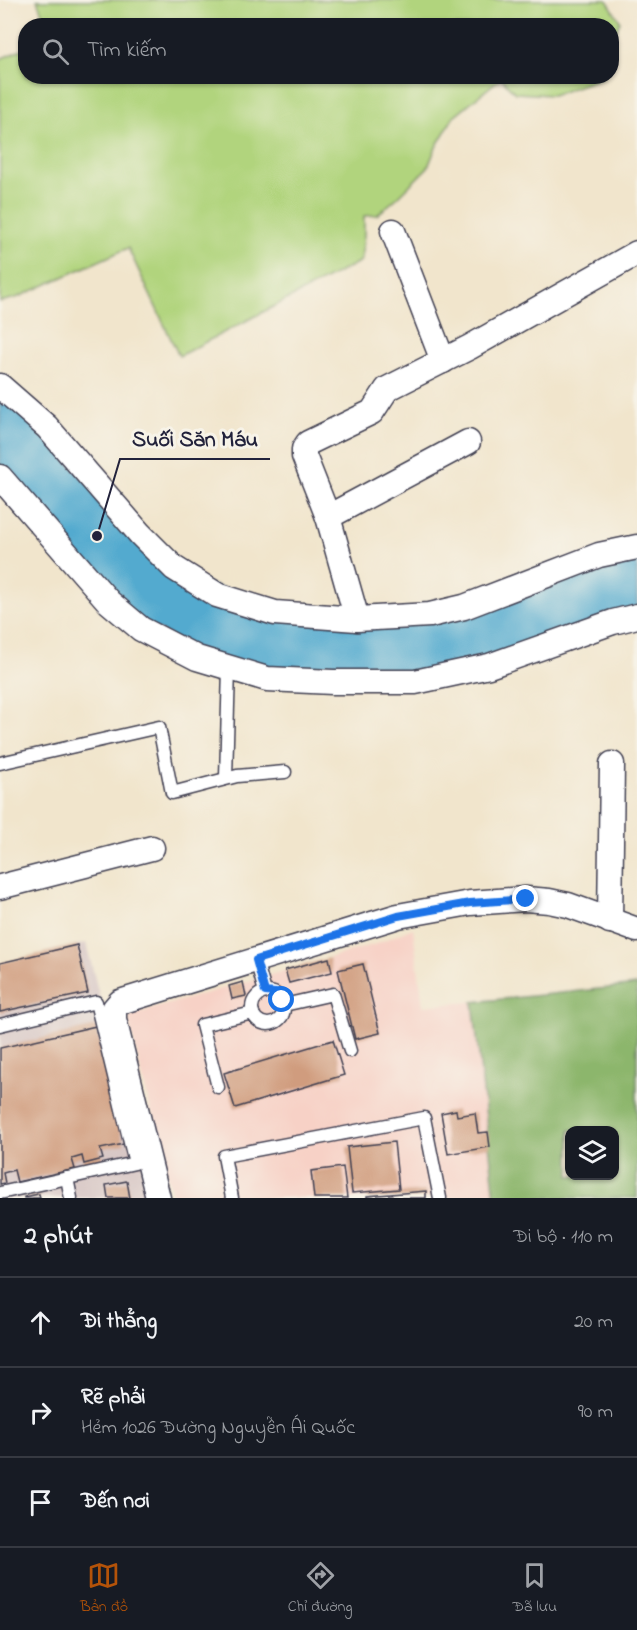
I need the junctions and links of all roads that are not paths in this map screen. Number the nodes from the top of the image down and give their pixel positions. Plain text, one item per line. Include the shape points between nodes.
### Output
1 (393, 231) dead end
2 (637, 253) edge
3 (443, 361) junction
4 (0, 386) edge
5 (468, 442) dead end
6 (0, 477) edge
7 (328, 517) junction
8 (637, 547) edge
9 (637, 616) edge
10 (357, 619) junction
11 (228, 668) junction
12 (0, 763) edge
13 (612, 764) dead end
14 (285, 772) dead end
15 (226, 778) junction
16 (152, 848) dead end
17 (0, 886) edge
18 (609, 921) junction
19 (637, 930) edge
20 (256, 960) junction
21 (265, 992) junction
22 (284, 1005) junction
23 (253, 1013) junction
24 (0, 1025) edge
25 (350, 1051) dead end
26 (218, 1087) dead end
27 (67, 1178) junction
28 (0, 1193) edge
29 (71, 1198) edge
30 (158, 1198) edge
31 (232, 1198) edge
32 (440, 1198) edge

1 - 3 street
2 - 3 street
3 - 7 street via 387,389 372,412 308,442 304,456
4 - 10 street via 47,427 174,568 217,596 275,613
5 - 7 street
6 - 11 street via 109,602 141,629 197,658
7 - 10 street
8 - 10 street via 599,555 464,607 430,615
9 - 11 street via 489,666 415,682 267,679
11 - 15 lane
12 - 15 lane via 159,727 172,793
13 - 18 street
14 - 15 lane
16 - 17 street
18 - 19 street
18 - 20 street via 549,901 470,903 398,916
20 - 21 lane
20 - 30 street via 120,1002 114,1009
21 - 22 lane via 275,993
21 - 23 lane via 253,1002
22 - 23 lane via 279,1019 270,1023 259,1021
22 - 25 lane via 333,994
23 - 26 lane via 202,1025
24 - 27 lane via 96,1002 135,1163
27 - 28 lane
27 - 29 lane
31 - 32 lane via 224,1156 424,1118

